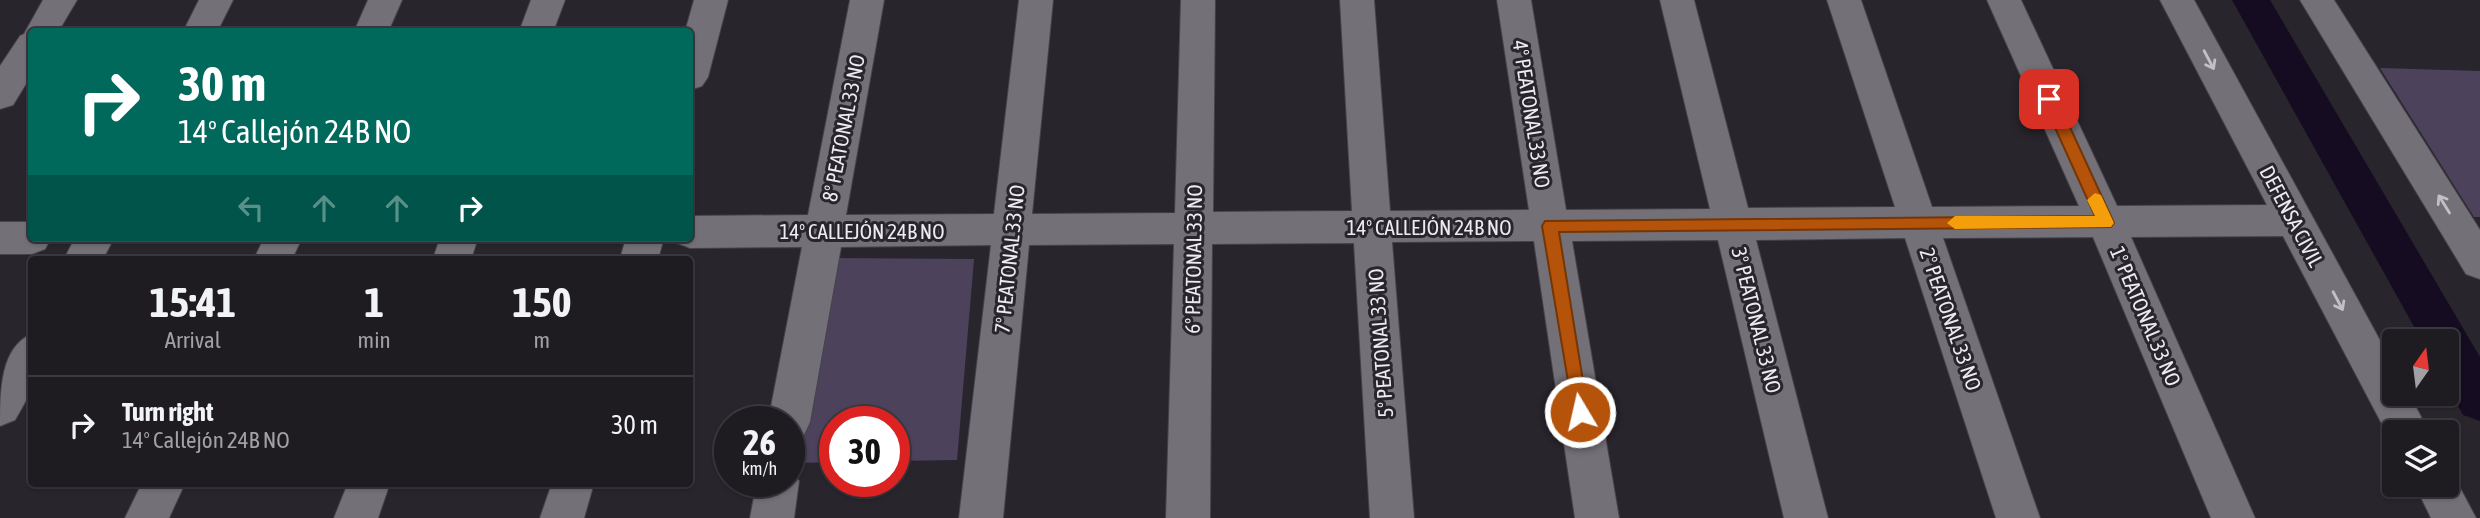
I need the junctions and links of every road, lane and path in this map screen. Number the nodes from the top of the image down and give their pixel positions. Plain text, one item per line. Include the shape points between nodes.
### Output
1 (60, 0) edge
2 (216, 0) edge
3 (385, 0) edge
4 (548, 0) edge
5 (710, 0) edge
6 (867, 0) edge
7 (1036, 0) edge
8 (1198, 0) edge
9 (1357, 0) edge
10 (1514, 0) edge
11 (1678, 0) edge
12 (1844, 0) edge
13 (2004, 0) edge
14 (2177, 0) edge
15 (2317, 0) edge
16 (42, 28) edge
17 (202, 28) edge
18 (373, 28) edge
19 (538, 28) edge
20 (28, 51) edge
21 (693, 65) edge
22 (0, 95) edge
23 (2294, 220) junction
24 (1918, 223) junction
25 (2106, 223) junction
26 (1733, 224) junction
27 (1550, 226) junction
28 (1372, 227) junction
29 (1193, 228) junction
30 (1012, 230) junction
31 (824, 231) junction
32 (693, 232) edge
33 (0, 238) edge
34 (28, 238) edge
35 (2480, 262) edge
36 (28, 358) edge
37 (792, 406) edge
38 (0, 407) edge
39 (2402, 420) edge
40 (162, 487) edge
41 (368, 487) edge
42 (572, 487) edge
43 (775, 497) edge
44 (2443, 497) edge
45 (147, 518) edge
46 (356, 518) edge
47 (562, 518) edge
48 (772, 518) edge
49 (981, 518) edge
50 (1188, 518) edge
51 (1392, 518) edge
52 (1597, 518) edge
53 (1806, 518) edge
54 (2018, 518) edge
55 (2233, 518) edge
56 (2454, 518) edge

1 - 16 street
2 - 17 street
3 - 18 street
4 - 19 street
5 - 21 street
6 - 31 street, 8° PEATONAL 33 NO
7 - 30 street, 7° PEATONAL 33 NO
8 - 29 street, 6° PEATONAL 33 NO
9 - 28 street, 5° PEATONAL 33 NO
10 - 27 street, 4° PEATONAL 33 NO
11 - 26 street, 3° PEATONAL 33 NO
12 - 24 street, 2° PEATONAL 33 NO
13 - 25 street, 1° PEATONAL 33 NO
14 -> 23 street, DEFENSA CIVIL
35 -> 15 street
20 - 22 street
23 - 25 street, 14° CALLEJÓN 24B NO
23 -> 39 street, DEFENSA CIVIL
24 - 25 street, 14° CALLEJÓN 24B NO
24 - 26 street, 14° CALLEJÓN 24B NO
24 - 54 street, 2° PEATONAL 33 NO
25 - 55 street, 1° PEATONAL 33 NO
26 - 27 street, 14° CALLEJÓN 24B NO
26 - 53 street, 3° PEATONAL 33 NO
27 - 28 street, 14° CALLEJÓN 24B NO
27 - 52 street, 4° PEATONAL 33 NO
28 - 29 street, 14° CALLEJÓN 24B NO
28 - 51 street, 5° PEATONAL 33 NO
29 - 30 street, 14° CALLEJÓN 24B NO
29 - 50 street, 6° PEATONAL 33 NO
30 - 31 street, 14° CALLEJÓN 24B NO
30 - 49 street, 7° PEATONAL 33 NO
31 - 32 street, 14° CALLEJÓN 24B NO
31 - 37 street, 8° PEATONAL 33 NO
33 - 34 street
36 - 38 street
40 - 45 street
41 - 46 street
42 - 47 street
43 - 48 street
44 - 56 street

